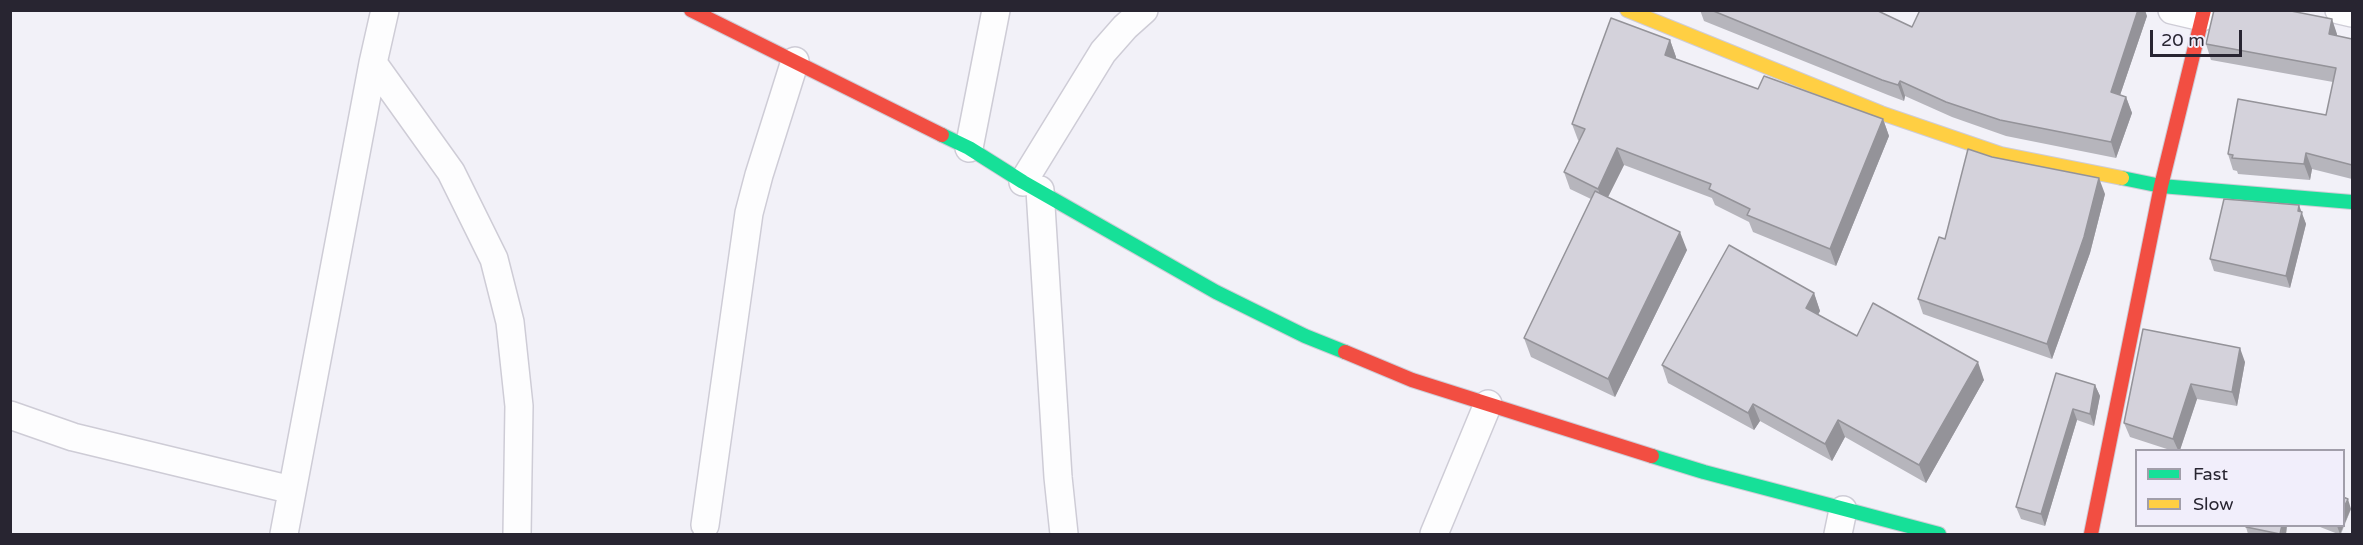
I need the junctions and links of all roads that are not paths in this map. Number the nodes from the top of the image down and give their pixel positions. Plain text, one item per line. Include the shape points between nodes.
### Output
1 (385, 10) edge
2 (691, 10) edge
3 (996, 10) edge
4 (1144, 10) edge
5 (1627, 10) edge
6 (2172, 10) edge
7 (2339, 10) edge
8 (2352, 13) edge
9 (2203, 14) edge
10 (795, 61) junction
11 (373, 63) junction
12 (969, 148) junction
13 (1032, 186) junction
14 (2162, 186) junction
15 (2352, 201) edge
16 (1488, 404) junction
17 (10, 415) edge
18 (292, 490) junction
19 (1840, 522) edge
20 (705, 525) dead end
21 (284, 534) edge
22 (517, 534) edge
23 (1064, 534) edge
24 (1434, 534) edge
25 (1939, 534) edge
26 (2091, 534) edge

1 - 11 street
2 - 10 street
3 - 12 street
4 - 13 street via 1103,52
5 - 14 street via 1881,113 2001,154
6 - 9 street
7 - 8 street
9 - 14 street
10 - 12 street
10 - 20 street via 749,213
11 - 18 street
11 - 22 street via 451,172 494,259 510,322 519,405
12 - 13 street
13 - 16 street via 1216,292 1305,336 1412,380
13 - 23 street
14 - 15 street
14 - 26 street
16 - 19 street via 1704,472
16 - 24 street
17 - 18 street via 73,437
18 - 21 street
19 - 25 street

